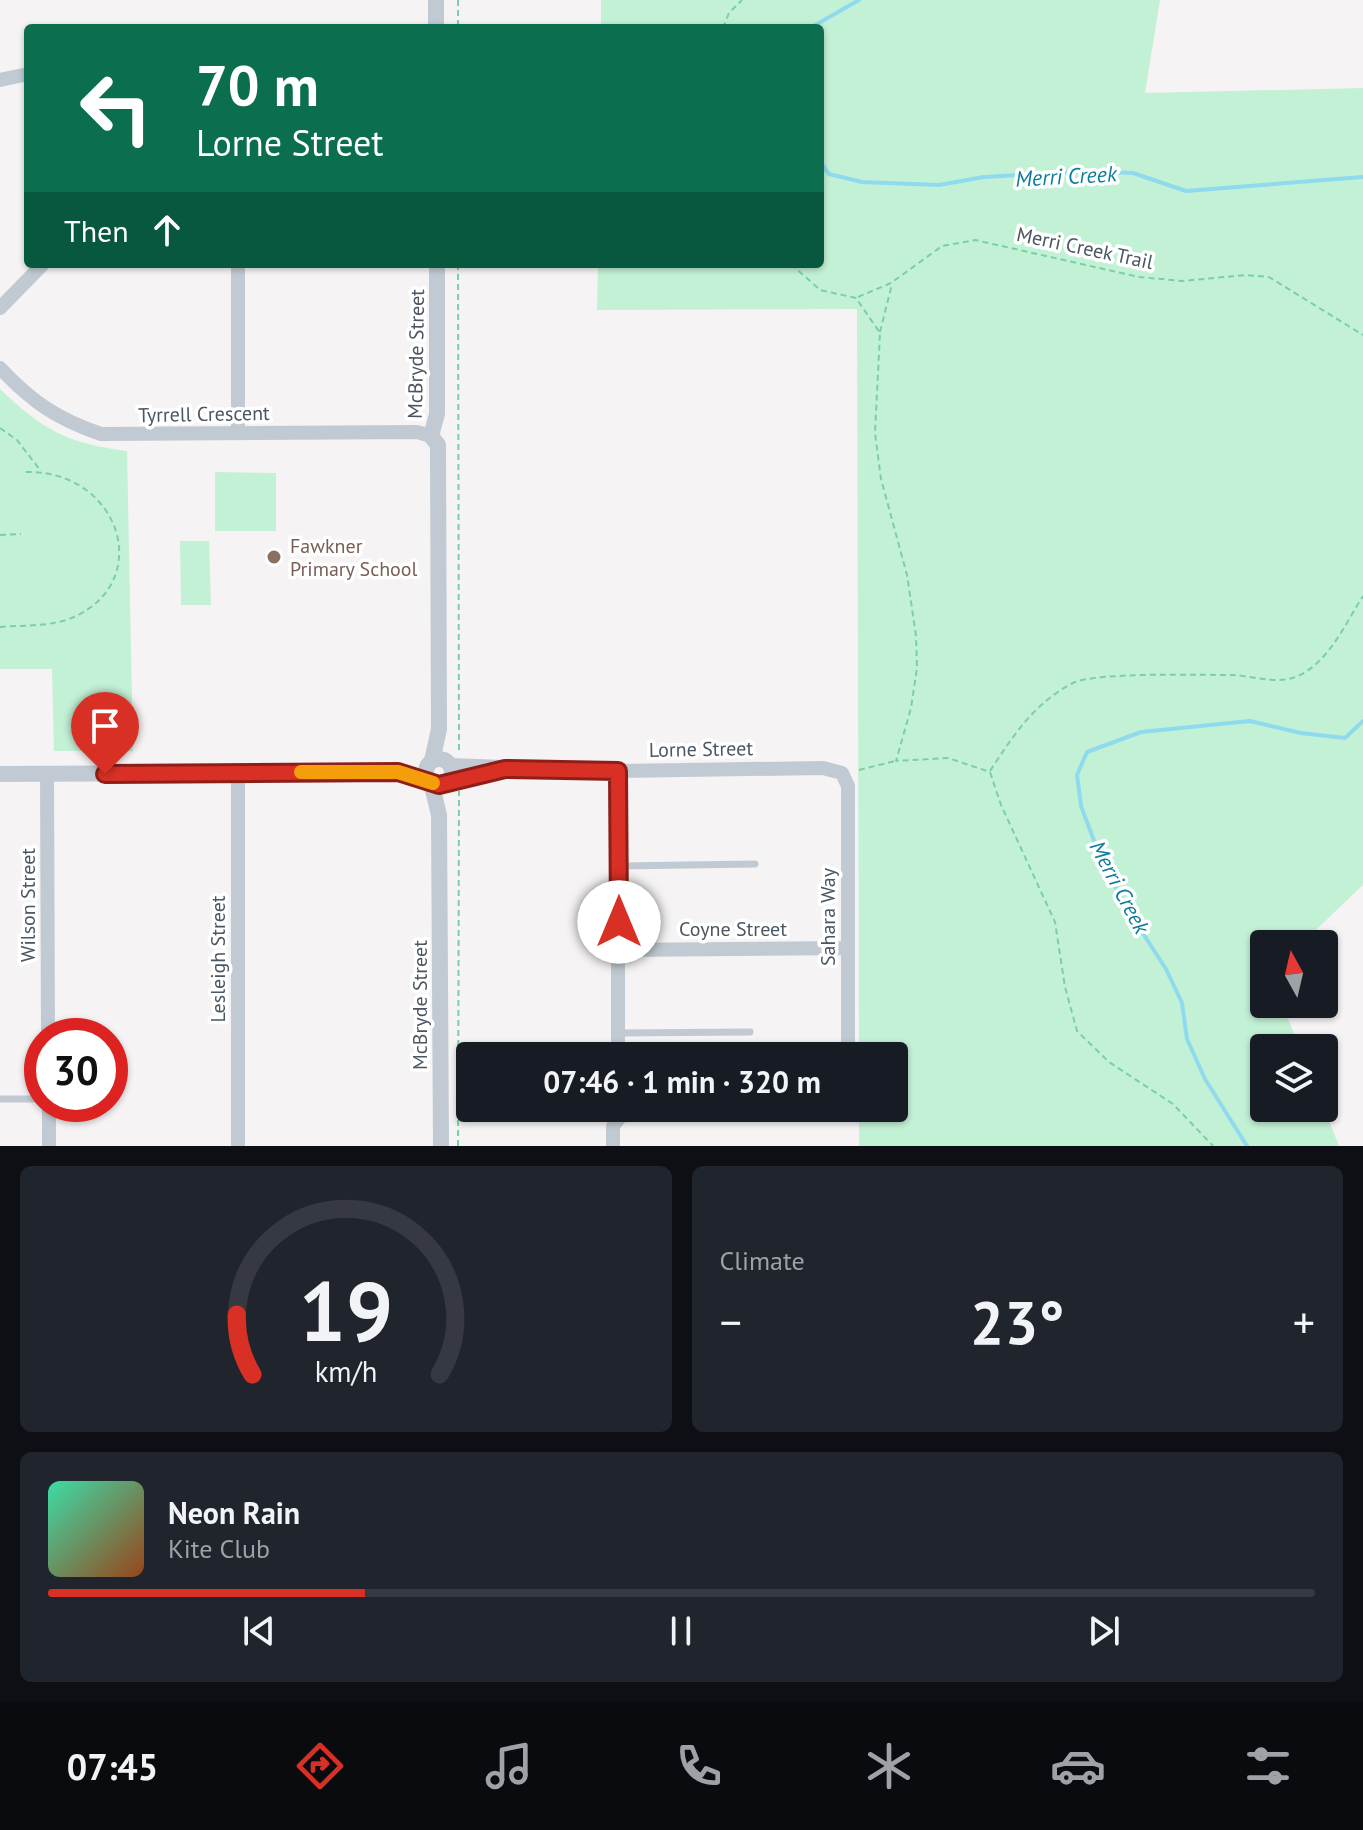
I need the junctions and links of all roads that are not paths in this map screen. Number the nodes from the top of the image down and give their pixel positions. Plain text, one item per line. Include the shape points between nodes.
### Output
1 (436, 0) edge
2 (436, 24) edge
3 (24, 75) edge
4 (0, 80) edge
5 (39, 268) edge
6 (238, 268) edge
7 (437, 268) edge
8 (0, 308) edge
9 (0, 368) edge
10 (238, 433) junction
11 (431, 436) junction
12 (618, 771) junction
13 (238, 772) junction
14 (443, 772) junction
15 (0, 774) edge
16 (47, 774) junction
17 (847, 779) joint
18 (755, 864) dead end
19 (619, 866) junction
20 (848, 948) junction
21 (619, 950) junction
22 (48, 1018) edge
23 (750, 1032) dead end
24 (619, 1033) junction
25 (619, 1042) edge
26 (848, 1042) edge
27 (0, 1099) edge
28 (24, 1099) edge
29 (49, 1122) edge
30 (616, 1122) edge
31 (49, 1146) edge
32 (238, 1146) edge
33 (441, 1146) edge
34 (613, 1146) edge

1 - 2 street
3 - 4 street
5 - 8 street
6 - 10 street
7 - 11 street, McBryde Street via 437,414
9 - 10 street, Tyrrell Crescent via 61,420 101,434
10 - 11 street, Tyrrell Crescent
11 - 14 street, McBryde Street via 438,445
12 - 14 street, Lorne Street
12 - 17 street, Lorne Street via 823,768
12 - 19 street
13 - 14 street, Lorne Street
13 - 16 street, Lorne Street
13 - 32 street, Lesleigh Street
14 - 33 street, McBryde Street
15 - 16 street, Lorne Street
16 - 22 street, Wilson Street
17 - 20 street, Sahara Way
18 - 19 lane
19 - 21 street
20 - 21 street, Coyne Street
20 - 26 street, Sahara Way
21 - 24 street
23 - 24 lane
24 - 25 street
27 - 28 lane
29 - 31 street
30 - 34 street

